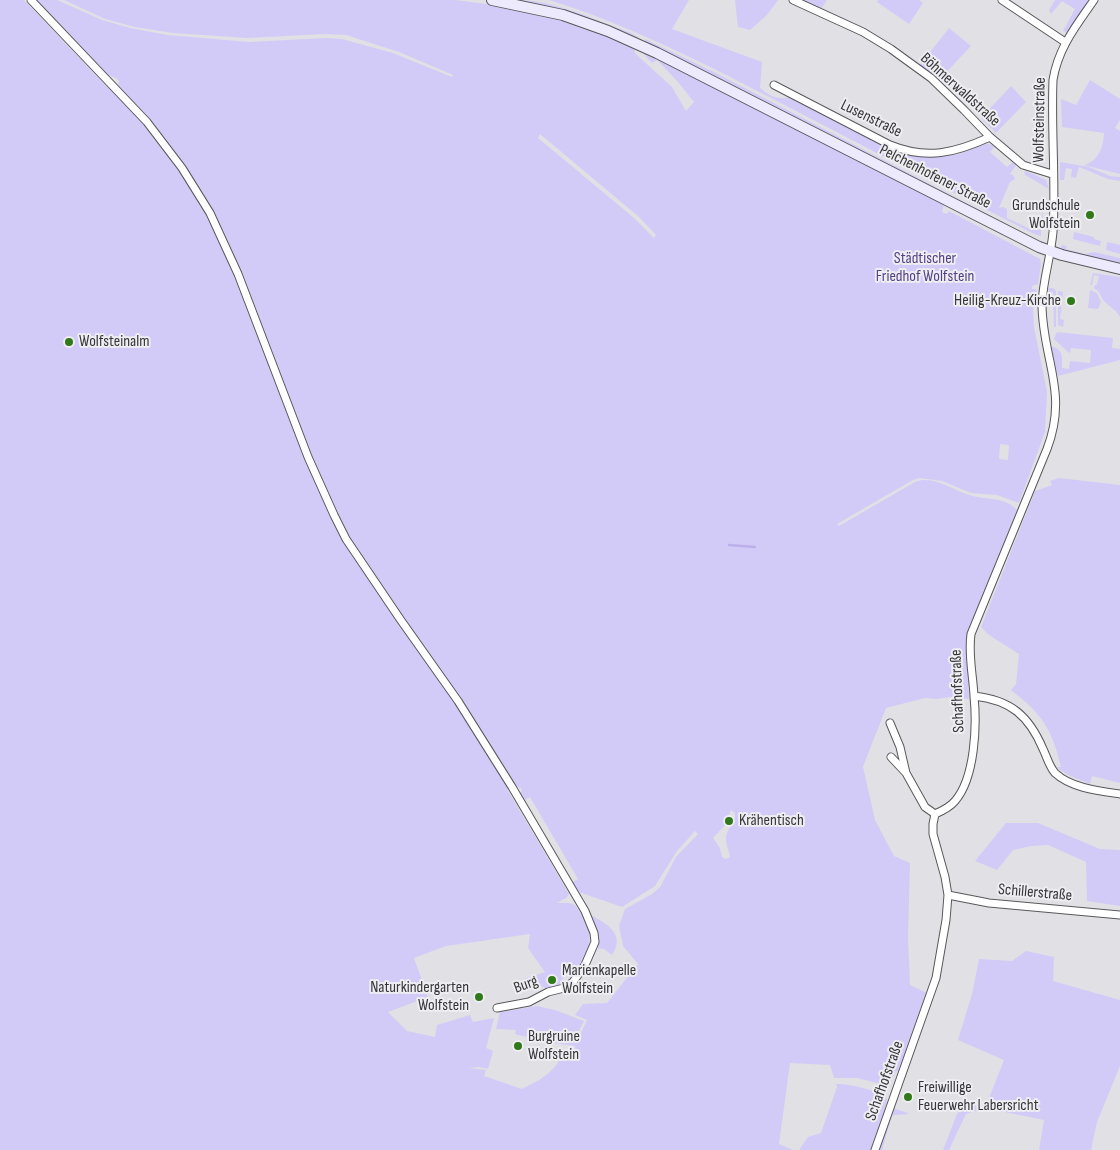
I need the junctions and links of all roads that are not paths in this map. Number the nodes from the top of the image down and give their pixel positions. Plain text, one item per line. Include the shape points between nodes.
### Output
1 (31, 0) edge
2 (492, 0) edge
3 (793, 0) edge
4 (1094, 0) edge
5 (1007, 1) edge
6 (1065, 42) junction
7 (774, 85) dead end
8 (990, 137) junction
9 (1052, 174) junction
10 (1050, 251) junction
11 (1120, 269) edge
12 (974, 696) junction
13 (890, 723) dead end
14 (891, 756) dead end
15 (906, 773) junction
16 (1120, 794) edge
17 (936, 814) junction
18 (948, 895) junction
19 (1120, 914) edge
20 (497, 1008) dead end
21 (875, 1150) edge

1 - 20 street, Burg via 147,122 206,206 238,274 308,457 346,539 458,701 584,911 595,942 573,982 529,1002
2 - 10 main road, Pelchenhofener Straße via 553,12 657,53
3 - 8 street, Böhmerwaldstraße via 863,32 891,49 931,78
4 - 6 street, Wolfsteinstraße
5 - 6 street
6 - 9 street, Wolfsteinstraße via 1053,80
7 - 8 street, Lusenstraße via 890,145 910,152 950,152
8 - 9 street, Böhmerwaldstraße via 1023,165
9 - 10 street, Wolfsteinstraße
10 - 11 main road, Pelchenhofener Straße
10 - 12 street, Schafhofstraße via 1042,305 1055,388 1054,427 971,634
12 - 16 street via 1004,704 1024,716 1057,774 1081,786
12 - 17 street, Schafhofstraße via 975,734 966,780 954,803
13 - 15 street
14 - 15 street
15 - 17 street via 920,801
17 - 18 street, Schafhofstraße via 933,834
18 - 19 street, Schillerstraße via 989,903
18 - 21 street, Schafhofstraße via 934,987

